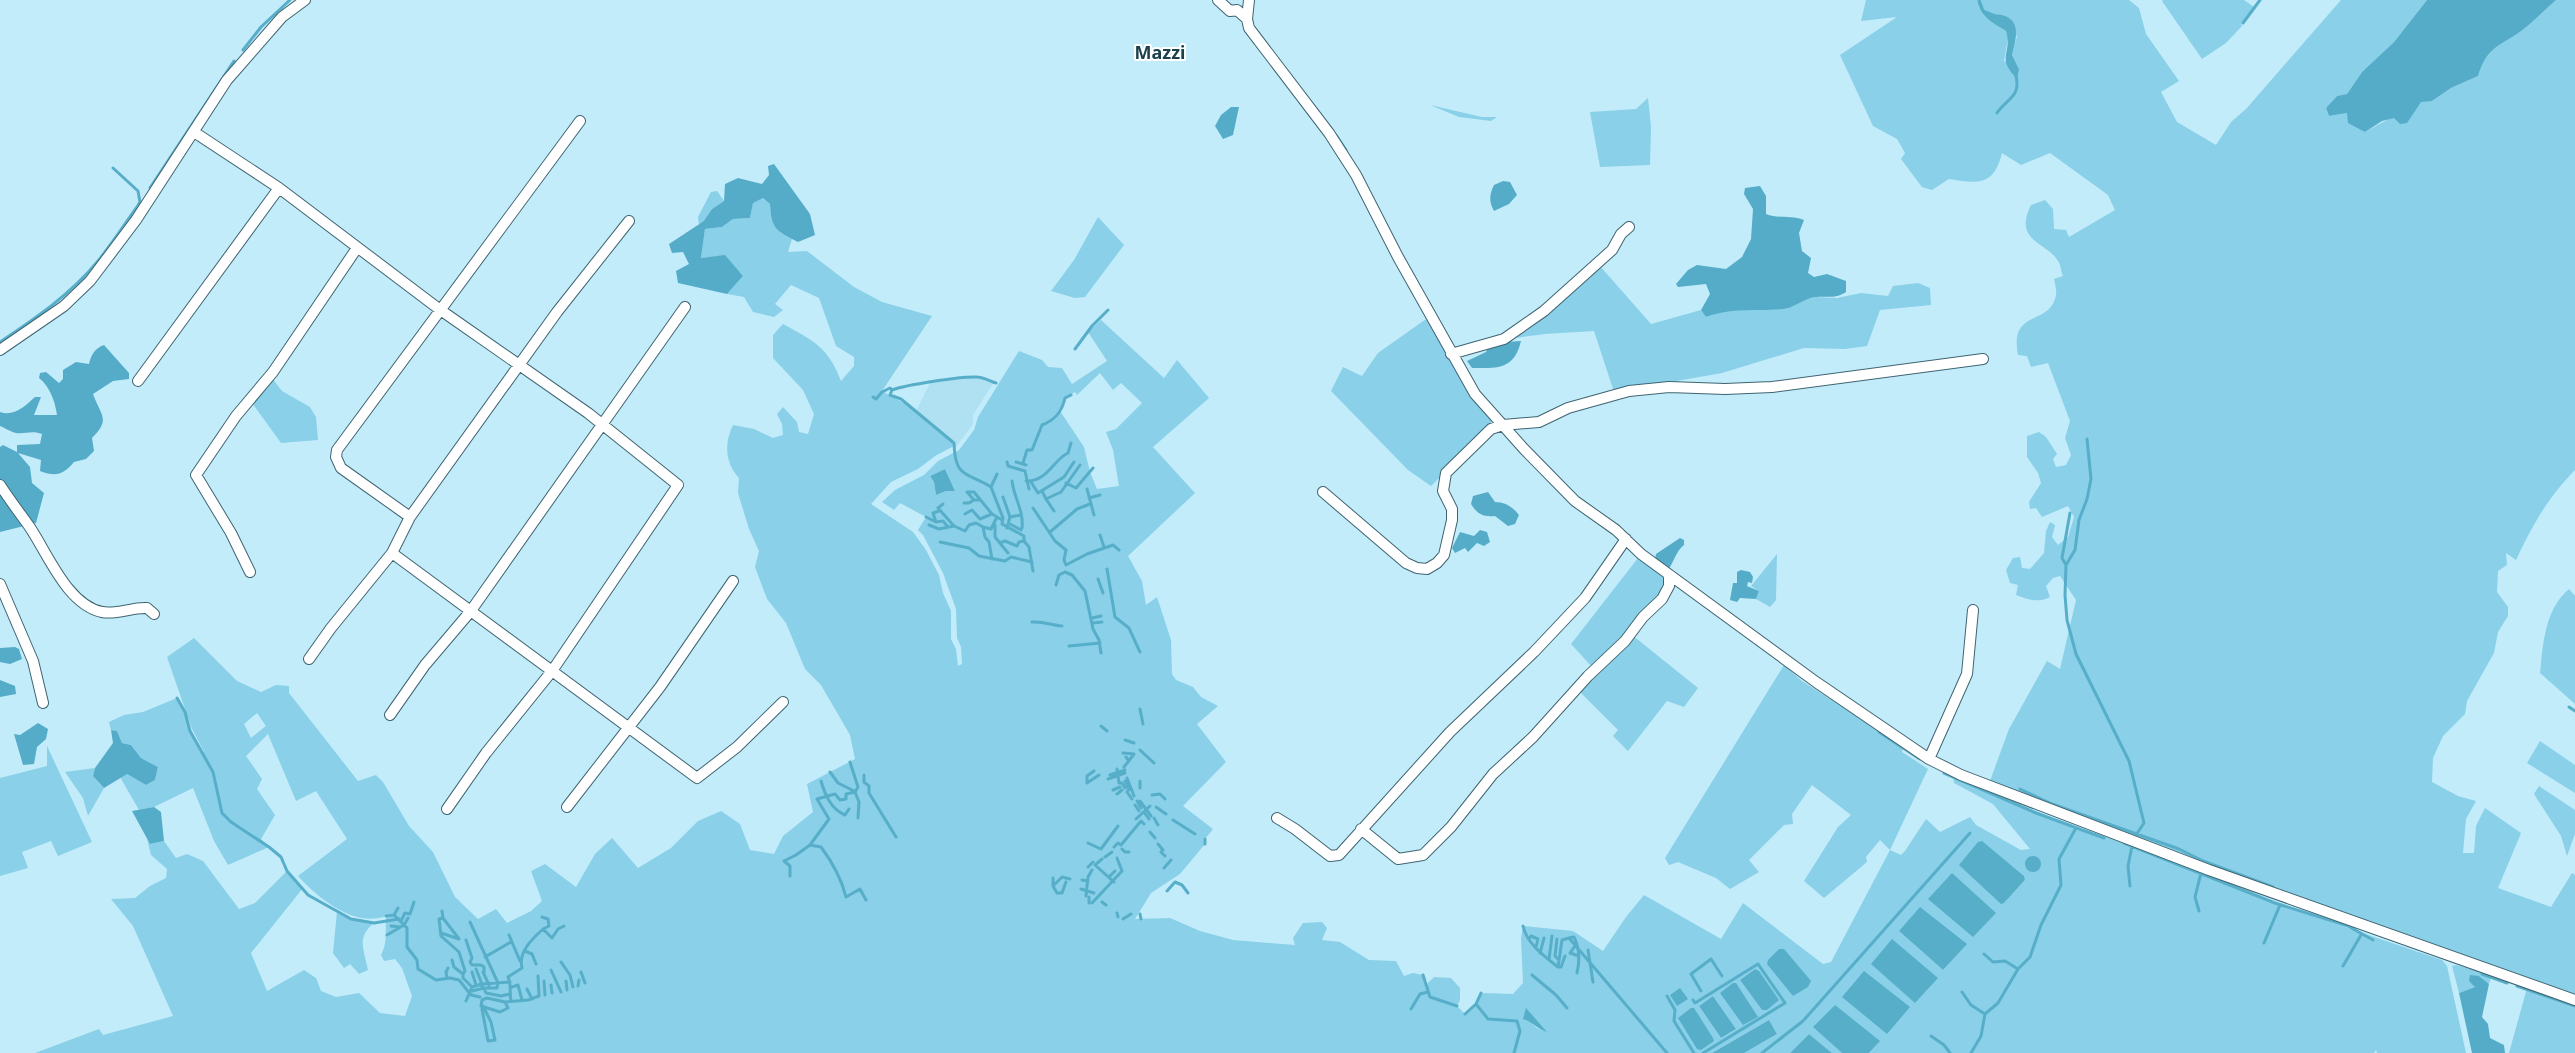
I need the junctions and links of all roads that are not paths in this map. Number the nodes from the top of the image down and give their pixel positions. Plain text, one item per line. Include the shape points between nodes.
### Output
1 (305, 0) edge
2 (1219, 0) edge
3 (1249, 0) edge
4 (1247, 20) junction
5 (580, 121) dead end
6 (194, 132) junction
7 (279, 188) junction
8 (629, 221) dead end
9 (1629, 227) dead end
10 (357, 248) junction
11 (686, 307) dead end
12 (439, 309) junction
13 (0, 350) edge
14 (1451, 354) junction
15 (1983, 359) dead end
16 (520, 366) junction
17 (138, 381) dead end
18 (604, 425) junction
19 (1503, 425) junction
20 (0, 485) edge
21 (1323, 492) dead end
22 (410, 517) junction
23 (1626, 539) junction
24 (392, 554) junction
25 (250, 572) dead end
26 (1669, 575) junction
27 (733, 581) dead end
28 (0, 584) edge
29 (1973, 610) dead end
30 (470, 612) junction
31 (154, 614) dead end
32 (309, 659) dead end
33 (552, 672) junction
34 (783, 702) dead end
35 (43, 703) dead end
36 (390, 715) dead end
37 (630, 728) junction
38 (1930, 759) junction
39 (567, 807) dead end
40 (447, 809) dead end
41 (1277, 818) dead end
42 (1362, 829) junction
43 (2575, 1000) edge

1 - 6 street via 282,17 227,80
2 - 4 street via 1230,11 1236,10
3 - 4 street
4 - 14 street via 1251,31 1329,133 1356,175
5 - 12 street
6 - 7 street
6 - 13 street via 136,220 90,281 64,306
7 - 10 street
7 - 17 street
8 - 16 street via 557,312
9 - 14 street via 1612,250 1544,312 1504,339
10 - 12 street
10 - 25 street via 273,372 236,416 196,475
11 - 18 street
12 - 16 street
12 - 22 street via 337,450 336,457 341,468
14 - 19 street via 1475,394
15 - 19 street via 1772,387 1669,387 1629,392 1568,408 1539,422
16 - 18 street
16 - 22 street
18 - 30 street
18 - 33 street via 678,485
19 - 21 street via 1491,429 1446,473 1443,491 1452,509 1451,530 1444,555 1427,569 1406,563
19 - 23 street via 1574,501
20 - 31 street via 76,597 101,612 147,608
22 - 24 street
23 - 26 street via 1640,554
23 - 42 street via 1585,598 1450,732
24 - 30 street
24 - 32 street
26 - 38 street via 1785,661
26 - 42 street via 1669,586 1662,599 1533,737 1493,774 1451,827 1423,855 1398,859
27 - 37 street
28 - 35 street via 32,661
29 - 38 street via 1967,674
30 - 33 street
30 - 36 street via 425,665
33 - 37 street
33 - 40 street via 486,753
34 - 37 street via 737,748 698,778
37 - 39 street
38 - 43 street via 1969,778 2209,870
41 - 42 street via 1330,856 1339,856

